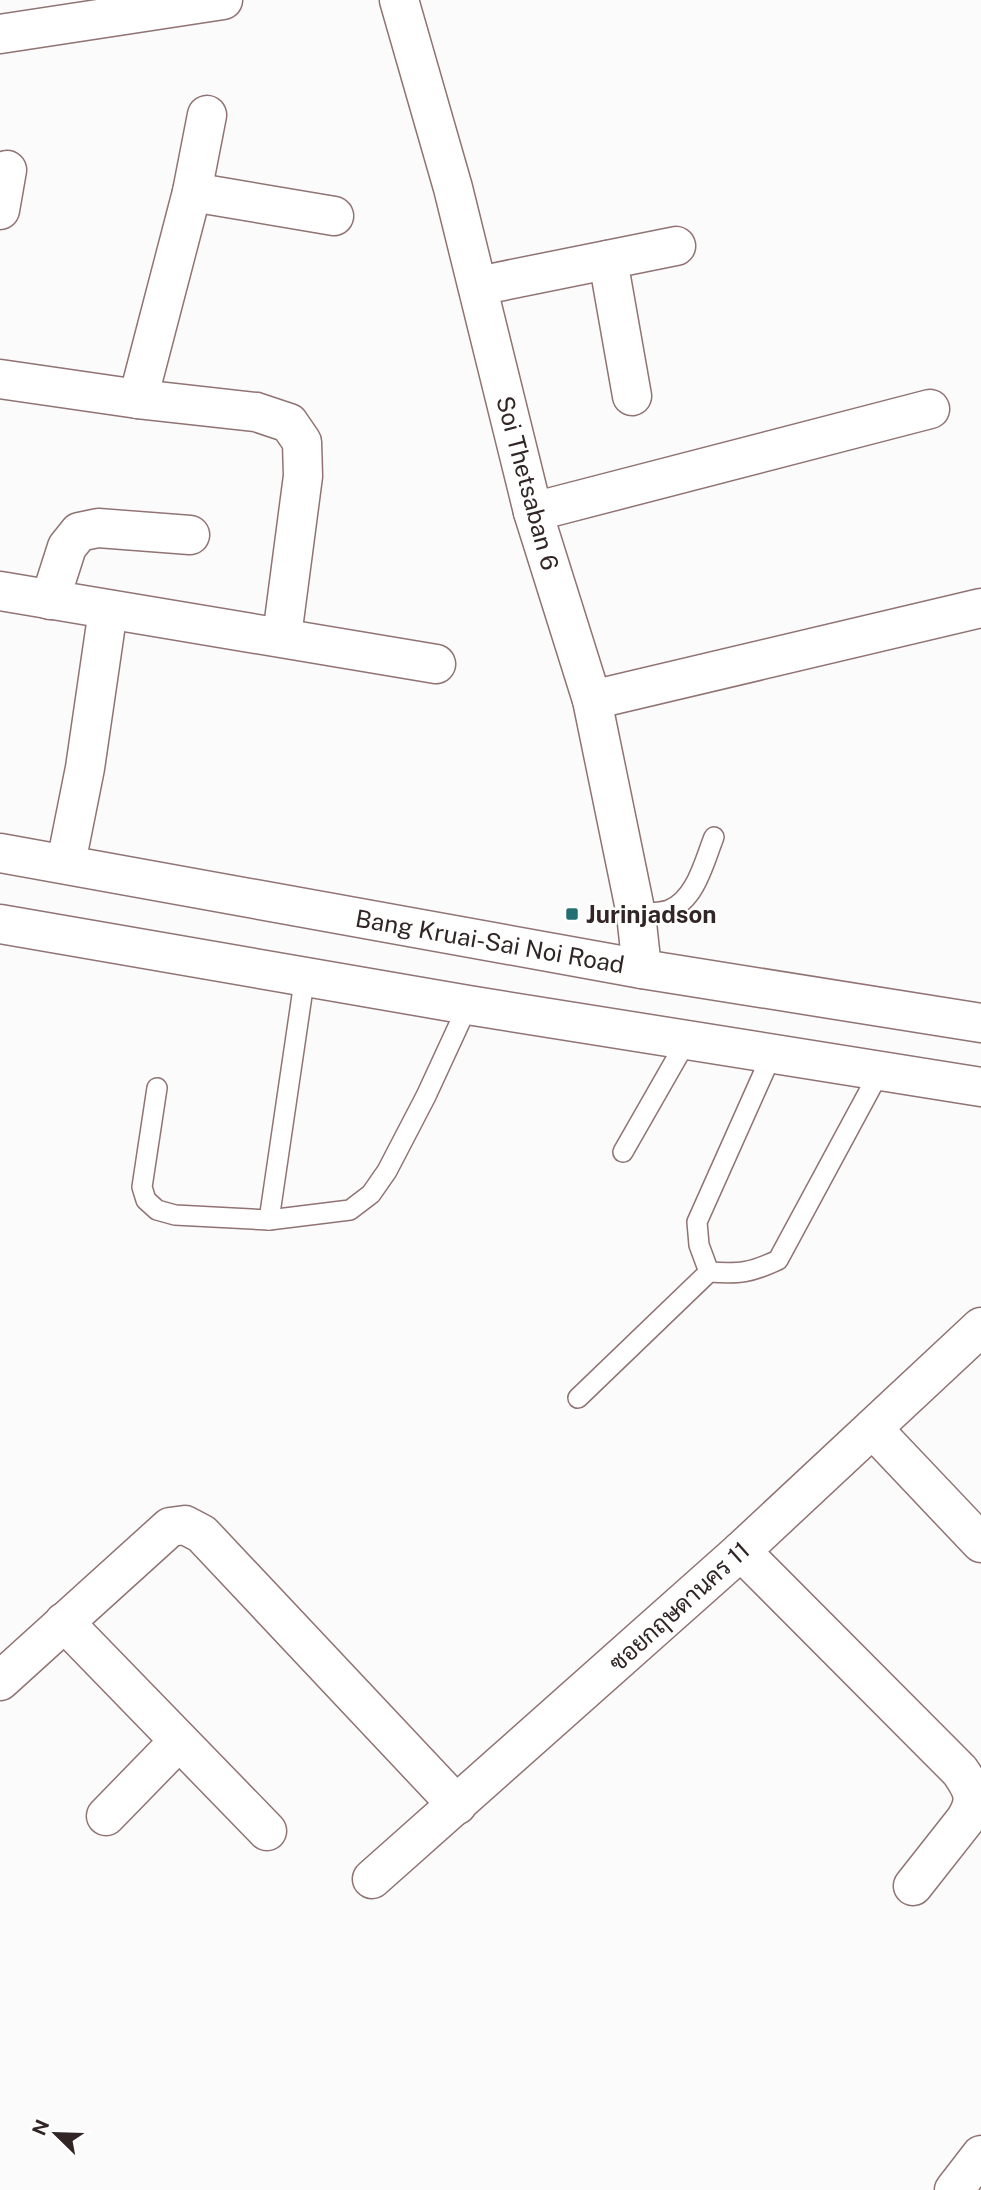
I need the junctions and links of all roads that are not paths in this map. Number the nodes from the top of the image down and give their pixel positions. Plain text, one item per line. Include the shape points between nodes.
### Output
1 (223, 0) edge
2 (399, 0) edge
3 (0, 34) edge
4 (207, 115) dead end
5 (8, 170) dead end
6 (192, 192) junction
7 (0, 209) edge
8 (334, 216) dead end
9 (676, 246) dead end
10 (608, 260) junction
11 (478, 286) junction
12 (0, 379) edge
13 (632, 396) dead end
14 (138, 399) junction
15 (930, 409) dead end
16 (533, 512) junction
17 (190, 536) dead end
18 (0, 591) edge
19 (50, 600) junction
20 (981, 608) edge
21 (108, 610) junction
22 (282, 636) junction
23 (436, 664) dead end
24 (592, 700) junction
25 (714, 837) dead end
26 (0, 853) edge
27 (66, 863) junction
28 (636, 914) junction
29 (0, 924) edge
30 (642, 969) junction
31 (305, 975) junction
32 (468, 1005) junction
33 (981, 1023) edge
34 (687, 1040) junction
35 (981, 1046) edge
36 (772, 1054) junction
37 (880, 1071) junction
38 (978, 1087) edge
39 (157, 1088) dead end
40 (623, 1152) dead end
41 (269, 1220) junction
42 (709, 1272) junction
43 (981, 1327) edge
44 (578, 1398) dead end
45 (873, 1429) junction
46 (981, 1543) edge
47 (741, 1551) junction
48 (64, 1622) junction
49 (0, 1681) edge
50 (179, 1741) junction
51 (457, 1805) junction
52 (106, 1816) dead end
53 (267, 1830) dead end
54 (372, 1879) dead end
55 (913, 1886) dead end
56 (981, 2155) edge
57 (954, 2190) edge

1 - 3 street
2 - 11 street, Soi Thetsaban 6
4 - 6 street
5 - 7 street
6 - 8 street
6 - 14 street
9 - 10 street
10 - 11 street
10 - 13 street
11 - 16 street, Soi Thetsaban 6
12 - 14 street
14 - 22 street via 256,412 289,423 302,442 303,476
15 - 16 street
16 - 24 street, Soi Thetsaban 6
17 - 19 street via 98,528 79,531 67,547
18 - 19 street
19 - 21 street
20 - 24 street
21 - 22 street
21 - 27 street
22 - 23 street
24 - 28 street, Soi Thetsaban 6
25 - 28 lane via 694,887 682,903 667,911
26 - 27 street, Bang Kruai-Sai Noi Road
27 - 30 street, Bang Kruai-Sai Noi Road
28 - 30 street, Soi Thetsaban 6
29 - 31 street
30 - 33 street, Bang Kruai-Sai Noi Road
31 - 32 street
31 - 41 lane
32 - 34 street
32 - 41 lane via 426,1096 371,1194 350,1210
34 - 36 street
34 - 40 lane
35 - 38 street
36 - 37 street
36 - 42 lane via 697,1222
37 - 38 street
37 - 42 lane via 778,1260 738,1274
39 - 41 lane via 142,1187 146,1200 157,1210 175,1215
42 - 44 lane
43 - 45 street, ซอยกฤษดานคร 11
45 - 46 street
45 - 47 street, ซอยกฤษดานคร 11
47 - 51 street, ซอยกฤษดานคร 11
47 - 55 street via 973,1789 972,1809
48 - 49 street
48 - 50 street
48 - 51 street via 170,1527 185,1525 202,1534
50 - 52 street
50 - 53 street
51 - 54 street, ซอยกฤษดานคร 11
56 - 57 street

